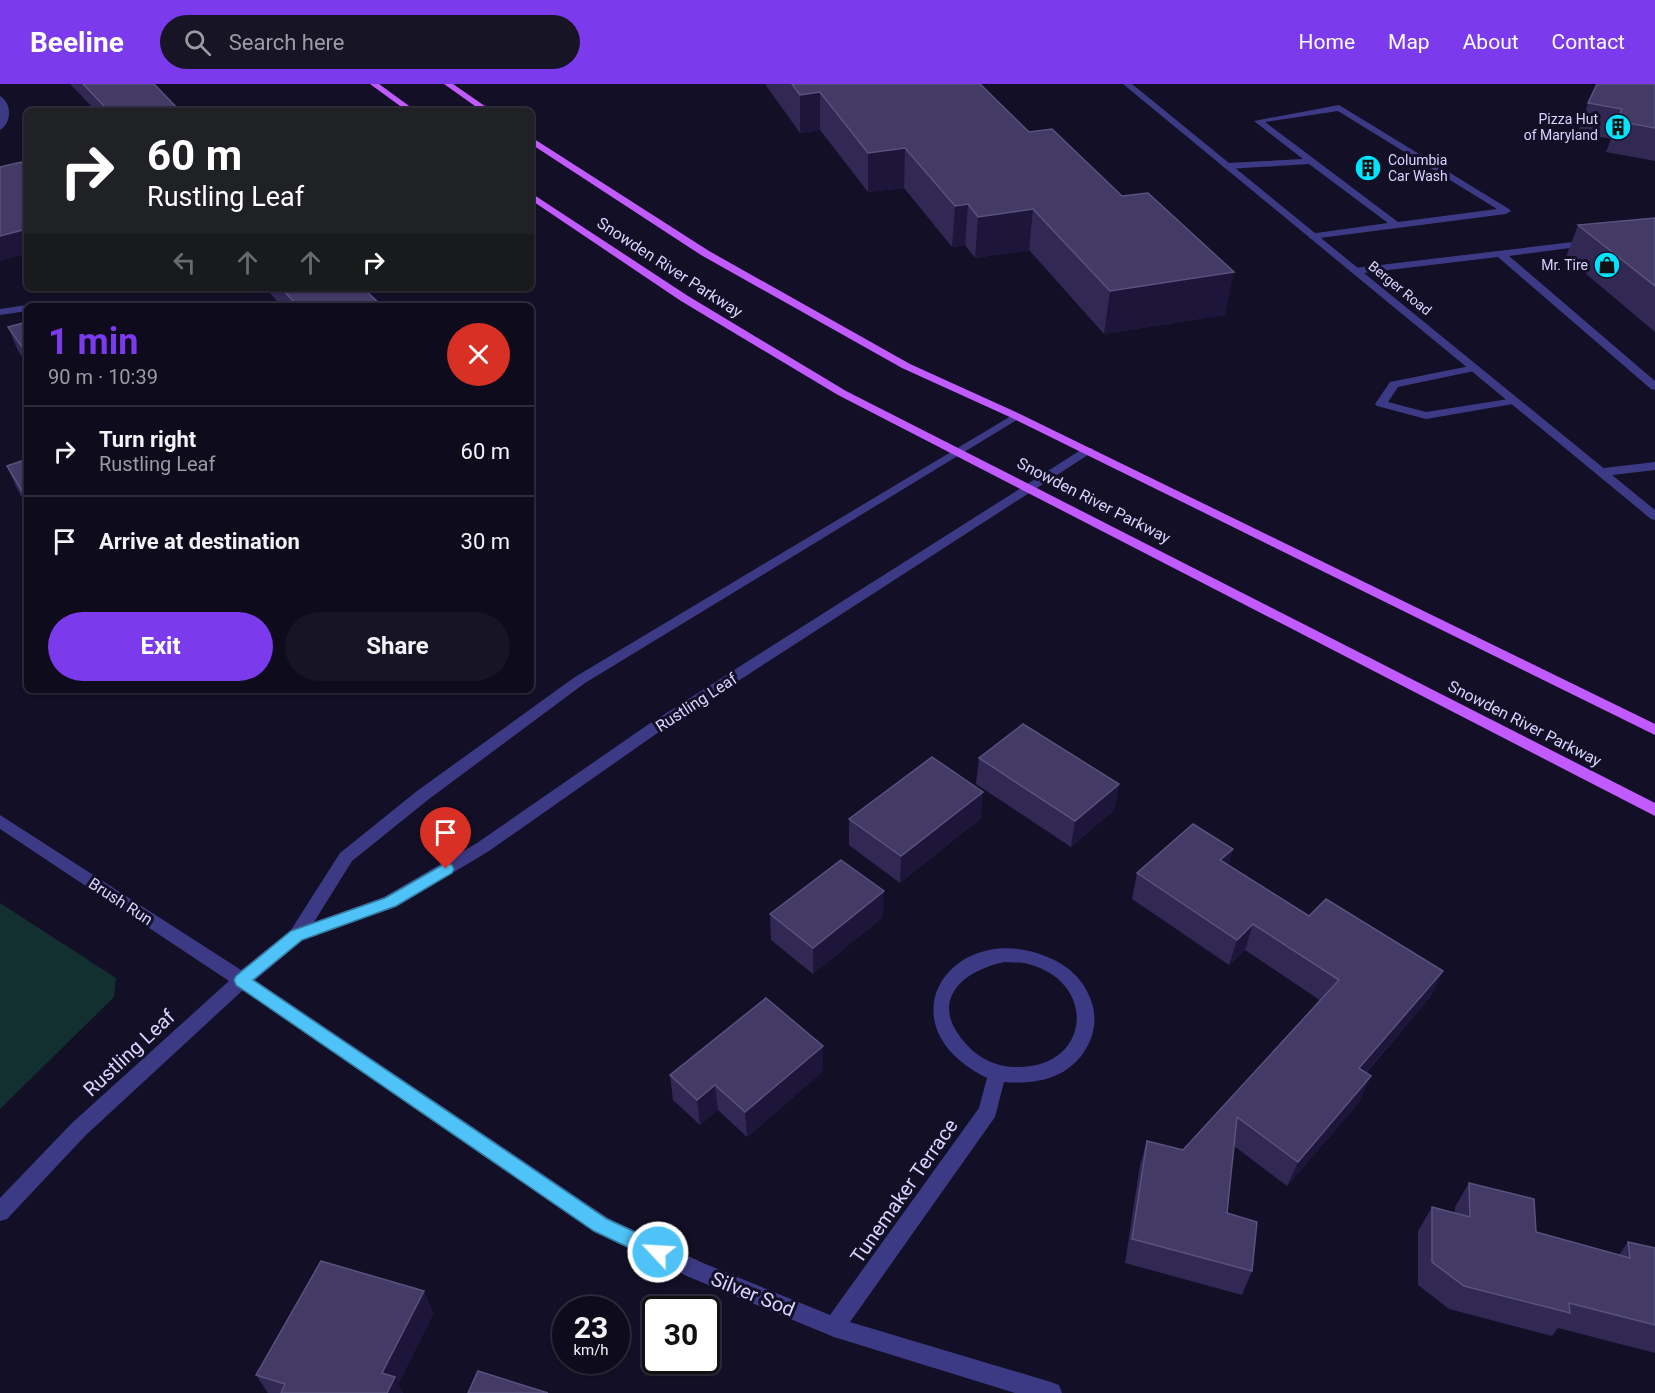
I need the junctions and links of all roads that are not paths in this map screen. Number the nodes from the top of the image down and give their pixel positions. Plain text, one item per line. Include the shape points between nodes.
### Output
1 (374, 84) edge
2 (448, 84) edge
3 (1127, 84) edge
4 (0, 99) edge
5 (408, 108) edge
6 (484, 108) edge
7 (0, 127) edge
8 (534, 142) edge
9 (1311, 161) junction
10 (1227, 166) junction
11 (534, 198) edge
12 (1396, 225) junction
13 (1312, 236) junction
14 (1596, 242) edge
15 (1502, 255) junction
16 (1355, 271) junction
17 (24, 308) edge
18 (0, 312) edge
19 (1475, 368) junction
20 (1655, 387) edge
21 (1515, 401) junction
22 (1016, 416) junction
23 (959, 451) junction
24 (1088, 451) junction
25 (1655, 466) edge
26 (1604, 472) junction
27 (1030, 488) junction
28 (1655, 516) edge
29 (1655, 730) edge
30 (1655, 810) edge
31 (0, 821) edge
32 (297, 935) junction
33 (242, 980) junction
34 (997, 1074) junction
35 (0, 1212) edge
36 (834, 1327) junction
37 (1051, 1393) edge

1 - 5 main road
2 - 6 main road
3 - 10 street, Berger Road
4 - 7 street via 5,115
8 - 22 main road, Snowden River Parkway via 705,252 812,315 906,366
9 - 10 street
9 - 12 street
9 - 12 street via 1258,121 1340,108 1506,211
10 - 13 street, Berger Road
11 - 23 main road, Snowden River Parkway via 640,272 744,336 842,393
12 - 13 street
13 - 16 street, Berger Road
14 - 15 street
15 - 16 street
15 - 20 street
16 - 19 street, Berger Road
17 - 18 street
19 - 21 street, Berger Road
19 - 21 street via 1394,384 1381,405 1426,416
21 - 26 street, Berger Road
22 - 23 street, Rustling Leaf
22 - 24 main road, Snowden River Parkway
23 - 27 main road, Snowden River Parkway
23 - 32 street, Rustling Leaf via 580,680 451,774 346,857
24 - 27 street, Rustling Leaf
24 - 29 main road, Snowden River Parkway
25 - 26 street
26 - 28 street, Berger Road
27 - 30 main road, Snowden River Parkway
27 - 32 street, Rustling Leaf via 651,730 483,847 390,902
31 - 33 street, Brush Run
32 - 33 street, Rustling Leaf
33 - 35 street, Rustling Leaf via 79,1129
33 - 36 street, Silver Sod via 601,1225 696,1270
34 - 34 street via 1047,1071 1067,1060 1080,1045 1087,1027 1086,1007 1077,988 1043,961 1009,955 976,960 958,972 945,989 941,1008 944,1029 957,1048 976,1064
34 - 36 street, Tunemaker Terrace via 988,1111
36 - 37 street, Silver Sod

